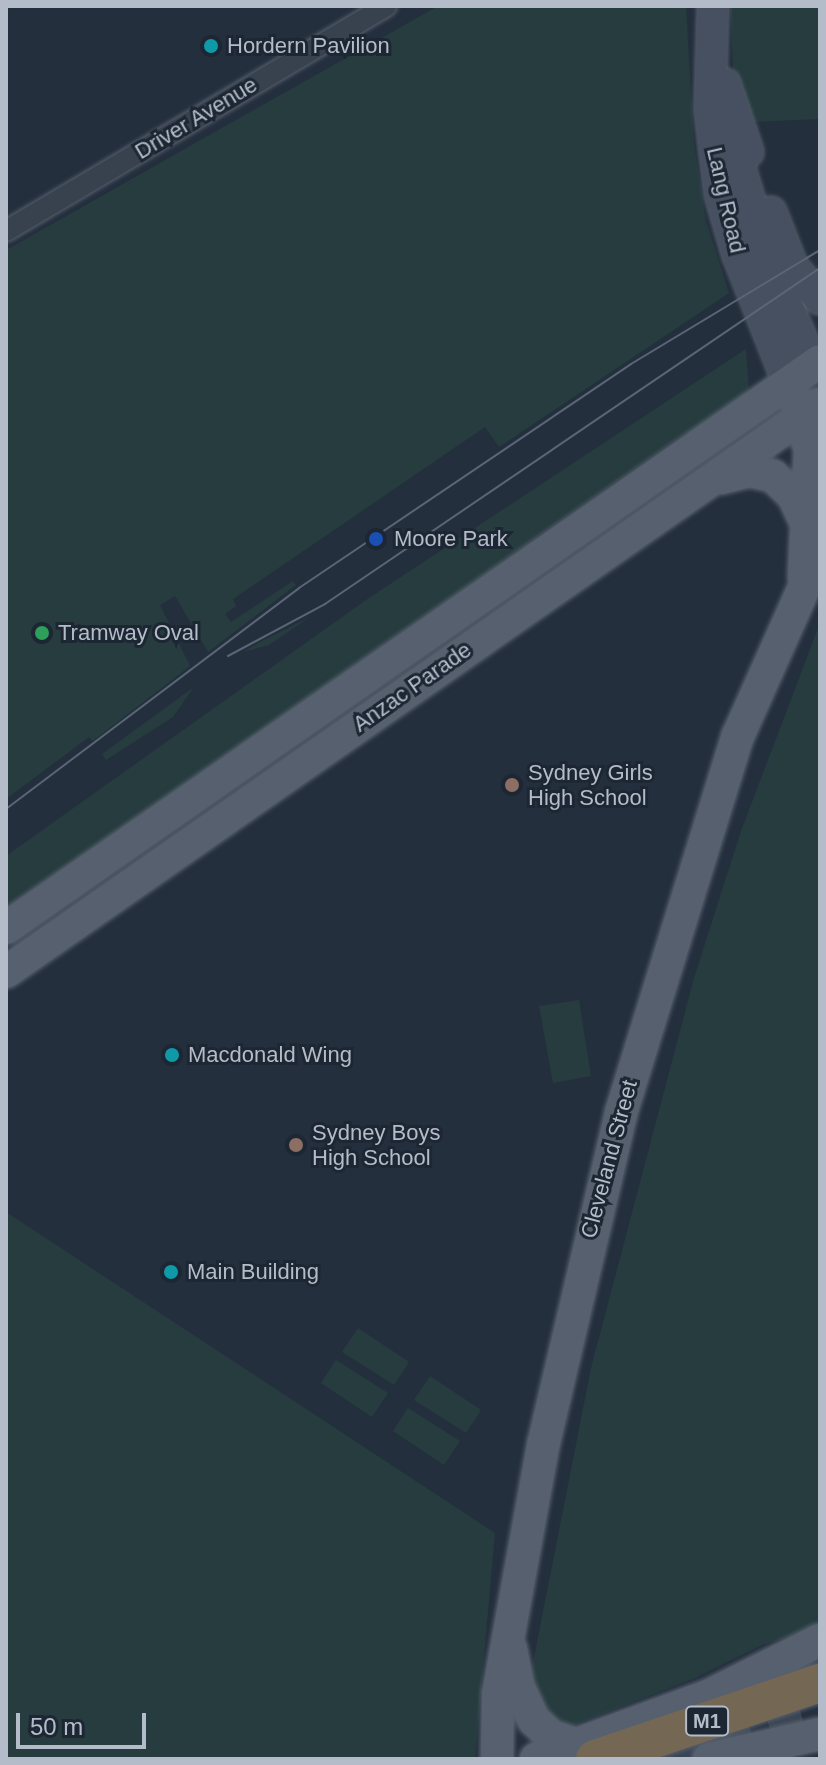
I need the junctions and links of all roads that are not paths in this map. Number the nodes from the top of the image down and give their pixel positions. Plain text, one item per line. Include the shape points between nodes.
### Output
1 (386, 6) edge
2 (714, 6) edge
3 (725, 84) junction
4 (6, 231) edge
5 (820, 299) edge
6 (811, 373) edge
7 (811, 410) edge
8 (713, 480) junction
9 (804, 519) junction
10 (820, 552) edge
11 (804, 580) junction
12 (6, 928) edge
13 (6, 972) edge
14 (820, 1640) edge
15 (510, 1642) junction
16 (815, 1710) edge
17 (587, 1752) edge
18 (497, 1759) edge
19 (536, 1759) edge
20 (709, 1759) edge

1 - 4 street, Driver Avenue
2 - 3 street, Lang Road
2 - 6 street, Lang Road via 710,110 720,194 738,255
3 - 5 street via 792,266
3 - 6 street, Lang Road via 730,140 745,198
6 - 7 main road, Cleveland Street
6 - 12 main road, Anzac Parade
7 - 8 main road, Anzac Parade
7 - 9 main road, Cleveland Street
8 - 9 main road via 750,471 773,476 793,495
8 - 13 main road, Anzac Parade
9 - 11 main road, Cleveland Street
10 - 11 main road, Cleveland Street
11 - 15 main road, Cleveland Street via 738,736 617,1128 565,1338
14 - 17 main road
15 - 17 main road via 527,1711 551,1736
15 - 18 main road, Cleveland Street via 495,1717
16 - 17 highway, M1
16 - 20 main road
17 - 19 main road

